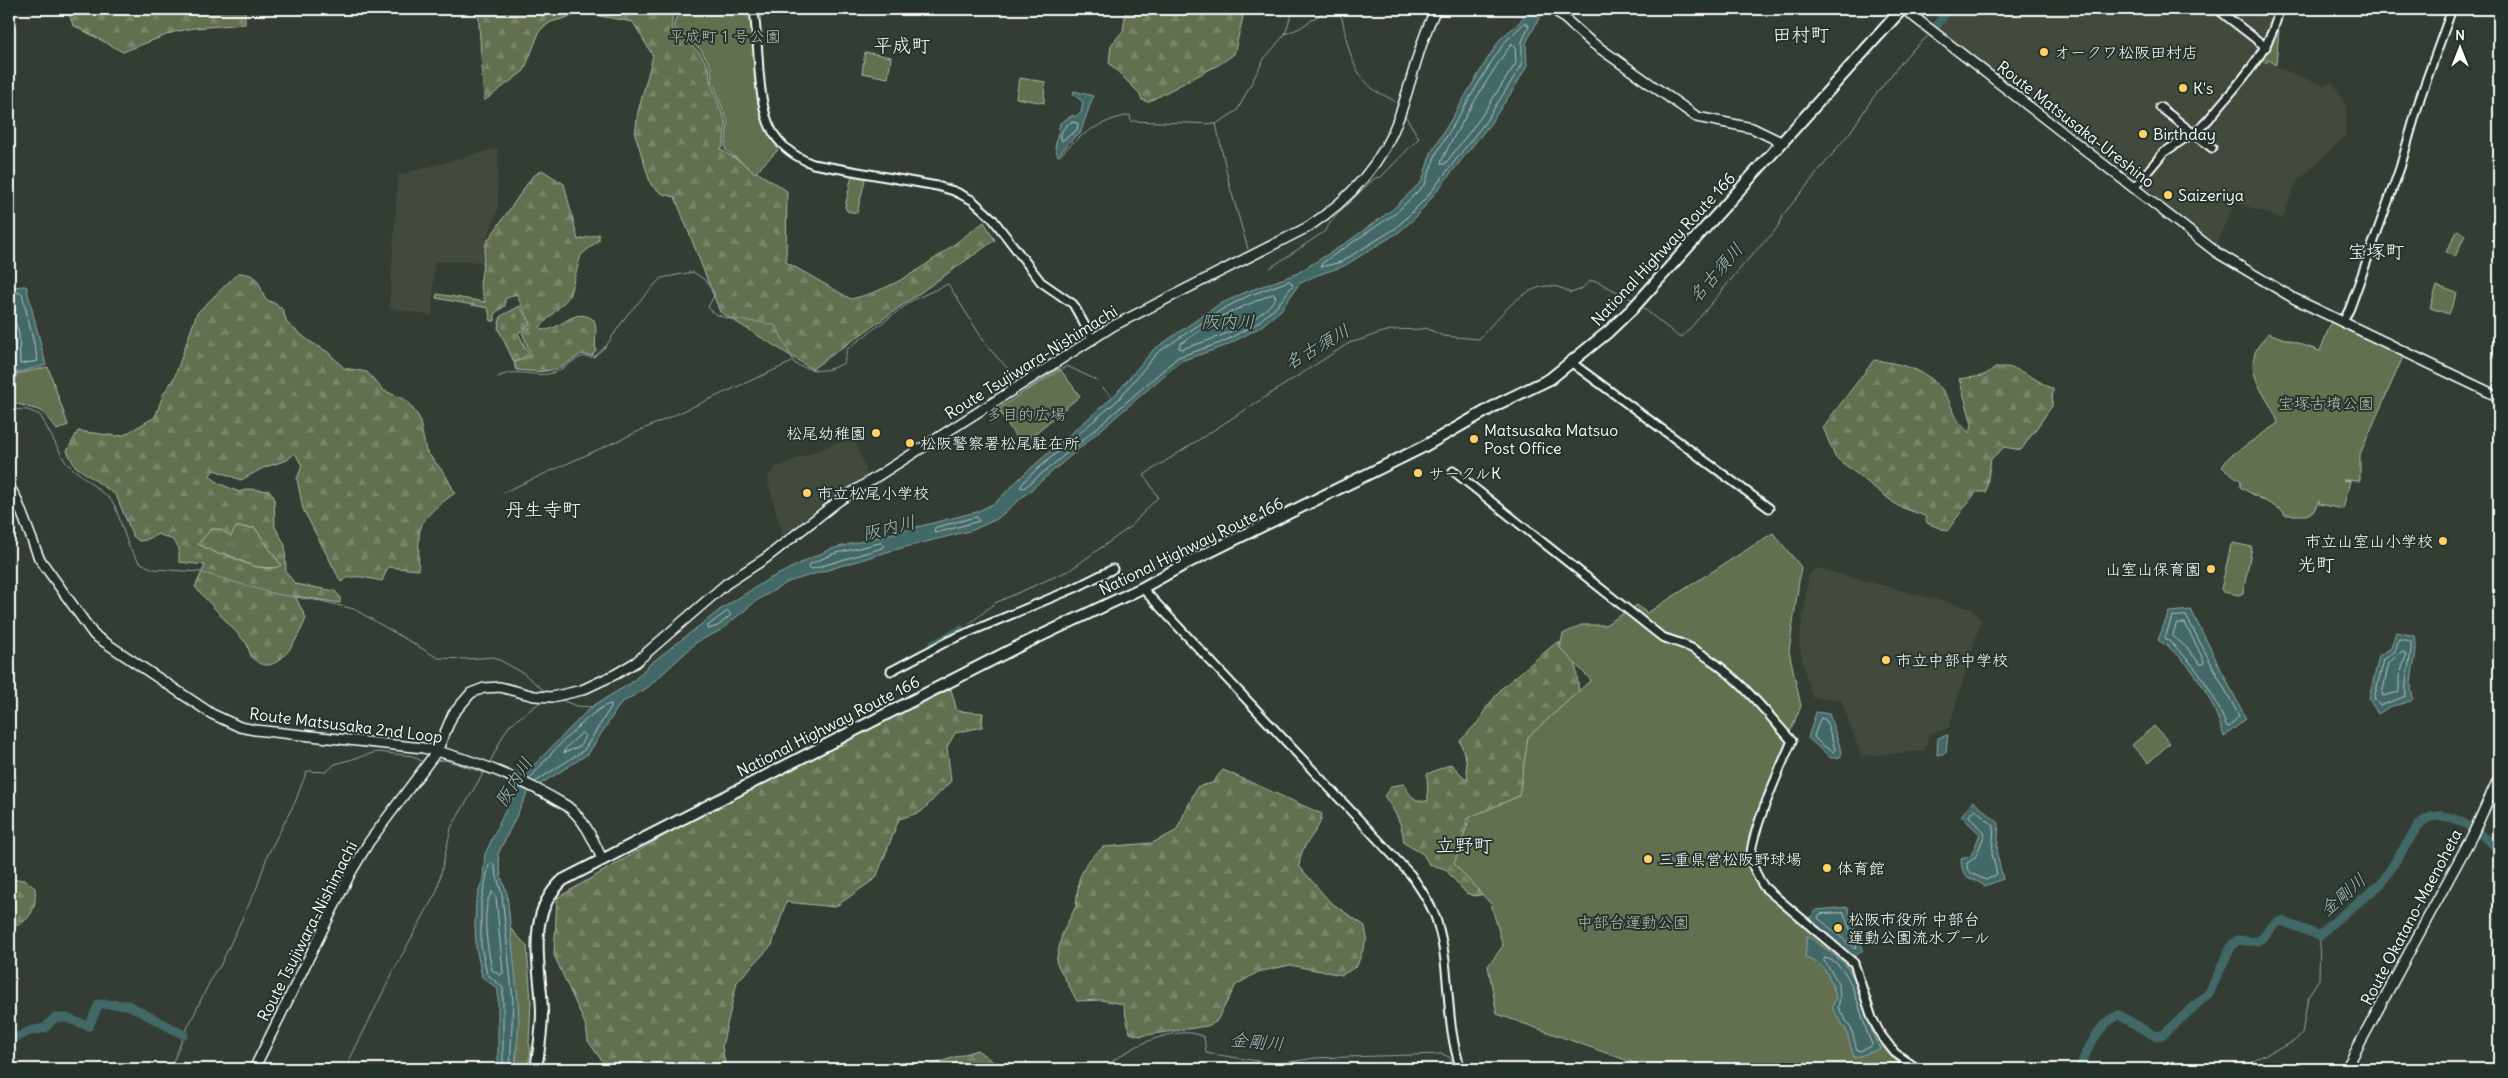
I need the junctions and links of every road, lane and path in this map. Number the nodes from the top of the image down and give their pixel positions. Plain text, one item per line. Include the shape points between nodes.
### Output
1 (754, 9) edge
2 (1436, 9) edge
3 (1554, 9) edge
4 (1903, 9) edge
5 (2217, 9) edge
6 (2278, 9) edge
7 (2452, 9) edge
8 (2266, 47) junction
9 (2160, 106) dead end
10 (2193, 133) junction
11 (1781, 142) junction
12 (2212, 148) dead end
13 (2134, 188) junction
14 (2343, 322) junction
15 (1093, 340) junction
16 (1572, 363) junction
17 (2499, 396) edge
18 (1453, 471) dead end
19 (9, 486) edge
20 (1769, 508) dead end
21 (1113, 569) dead end
22 (1142, 588) junction
23 (891, 672) dead end
24 (437, 751) junction
25 (2499, 777) edge
26 (602, 859) junction
27 (254, 1069) edge
28 (536, 1069) edge
29 (1461, 1069) edge
30 (1918, 1069) edge
31 (2346, 1069) edge

1 - 15 street via 763,109 771,129 784,147 813,164 937,186 968,198 992,218 1041,282 1074,304
2 - 15 main road, Route Tsujiwara-Nishimachi via 1390,138 1371,170 1346,197 1308,227 1113,326
3 - 11 main road via 1577,31 1697,117 1752,128
4 - 11 highway, National Highway Route 166
4 - 13 main road, Route Matsusaka-Ureshino
5 - 8 street
6 - 8 street
7 - 14 street via 2378,232
8 - 10 street via 2209,119
9 - 10 street
10 - 12 street
10 - 13 street via 2163,153
11 - 16 highway, National Highway Route 166 via 1633,308
13 - 14 main road, Route Matsusaka-Ureshino via 2216,252 2280,291
14 - 17 main road, Route Matsusaka-Ureshino
15 - 24 main road, Route Tsujiwara-Nishimachi via 837,502 774,552 726,584 636,662 582,690 552,698 500,687 470,693 453,714
16 - 20 street
16 - 22 highway, National Highway Route 166 via 1550,379 1425,448
18 - 30 street via 1662,637 1694,649 1716,663 1792,741 1776,775 1752,844 1751,858 1756,875 1764,887 1854,963 1881,1035 1895,1053
19 - 24 main road, Route Matsusaka 2nd Loop via 39,558 85,625 94,635 212,714 254,730
21 - 23 street via 948,641
22 - 26 highway, National Highway Route 166 via 1006,652
22 - 29 street via 1411,875 1421,890 1437,920 1443,942 1456,1056
24 - 26 main road, Route Matsusaka 2nd Loop via 482,764 560,801 588,828
24 - 27 main road, Route Tsujiwara-Nishimachi via 369,842 350,874
25 - 31 main road, Route Okatano-Maenoheta via 2472,836
26 - 28 highway, National Highway Route 166 via 563,880 544,904 537,943 542,1011

